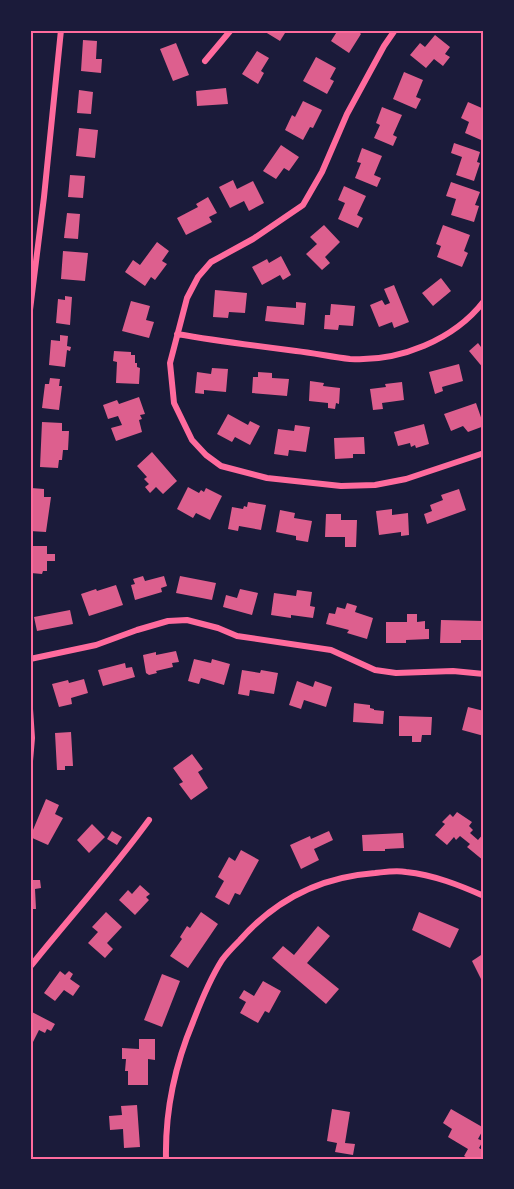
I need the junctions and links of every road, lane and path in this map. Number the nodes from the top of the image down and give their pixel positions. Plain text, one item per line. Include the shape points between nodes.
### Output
1 (61, 30) edge
2 (231, 30) edge
3 (395, 30) edge
4 (205, 61) dead end
5 (484, 301) edge
6 (30, 310) edge
7 (177, 334) junction
8 (484, 453) edge
9 (30, 660) edge
10 (484, 674) edge
11 (30, 710) edge
12 (30, 761) edge
13 (149, 820) dead end
14 (484, 896) edge
15 (30, 967) edge
16 (166, 1159) edge

1 - 6 street
2 - 4 street
3 - 7 street via 347,114 303,205 211,262 187,298
5 - 7 street via 451,333 380,358 351,359
7 - 8 street via 170,363 174,403 192,440 221,466 298,482 375,485
9 - 10 street via 96,645 168,621 187,620 237,636 331,650 375,670
11 - 12 street
13 - 15 street
14 - 16 street via 435,877 405,871 331,880 298,892 273,907 223,959 204,995 173,1087 165,1132

